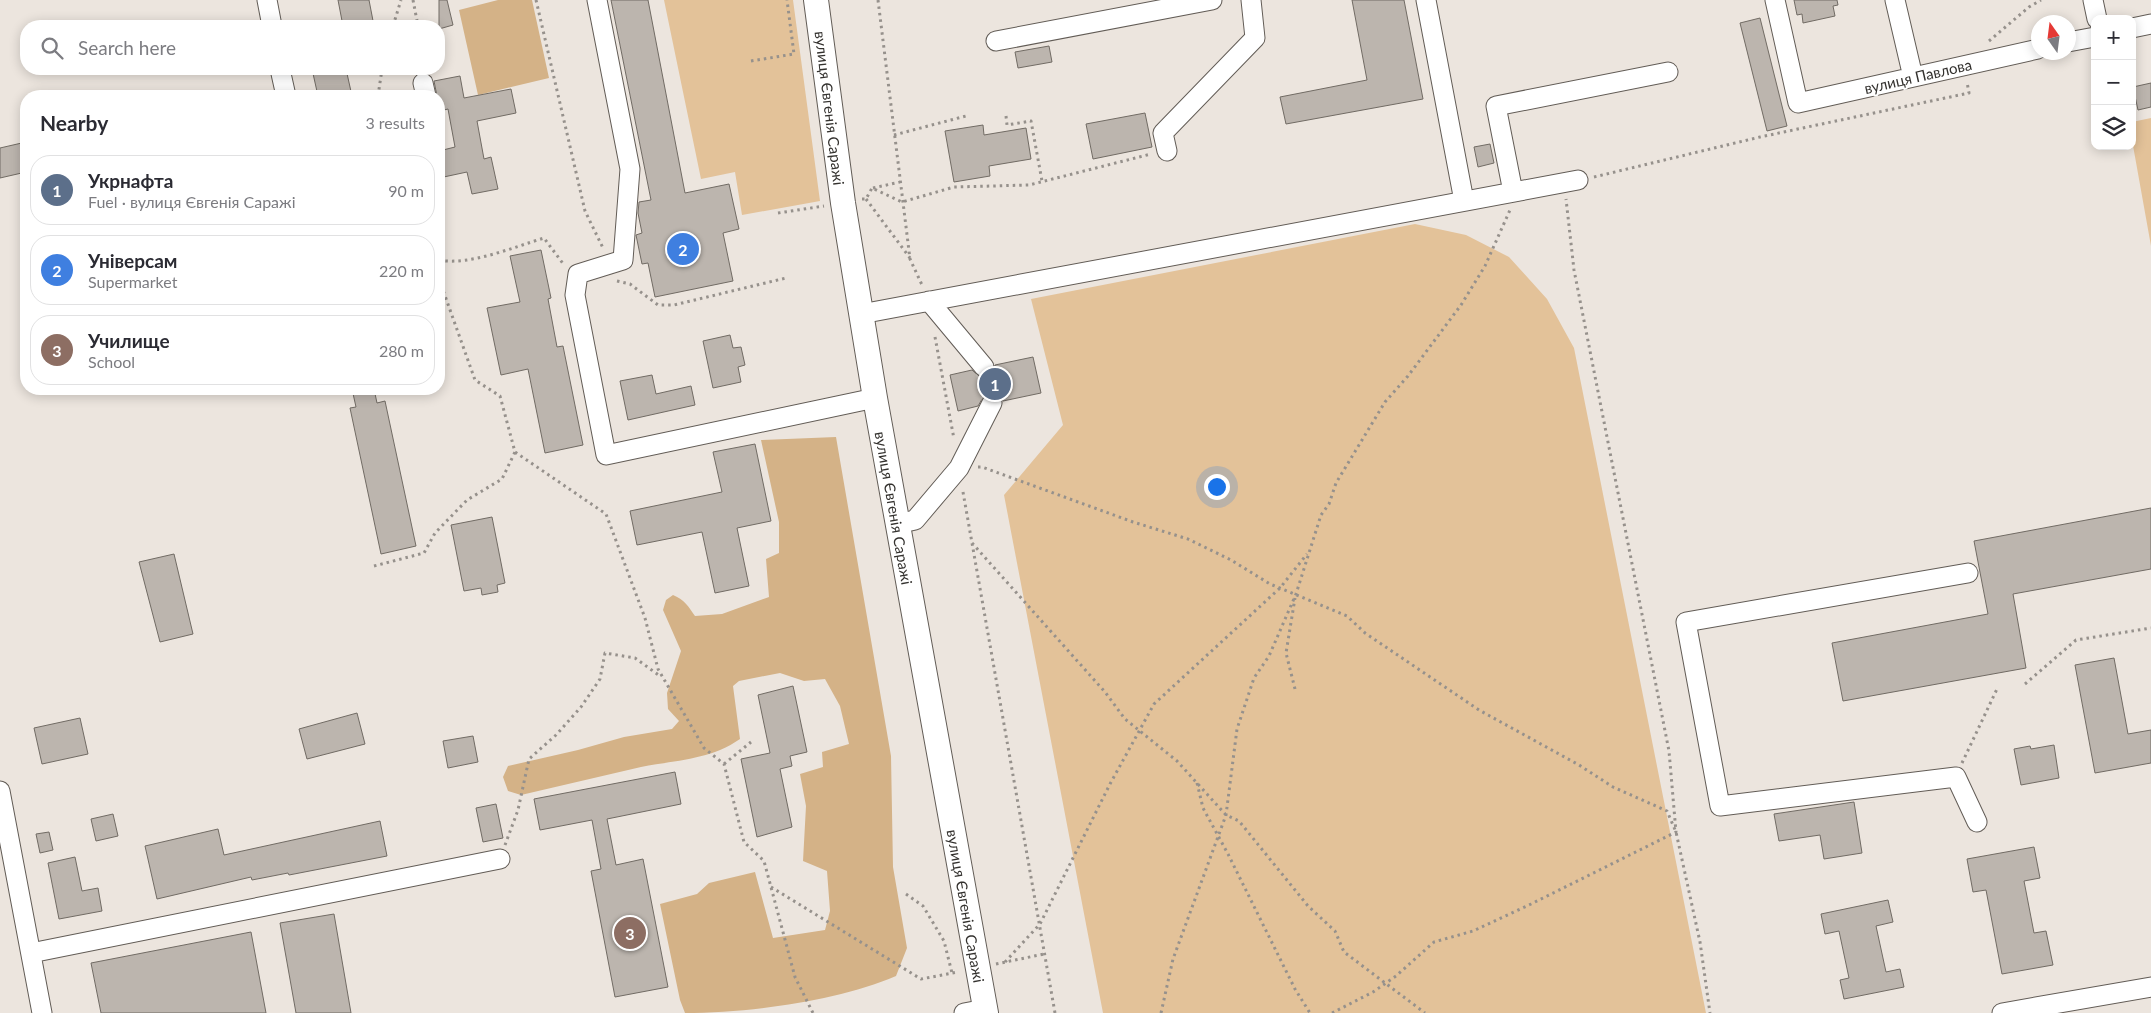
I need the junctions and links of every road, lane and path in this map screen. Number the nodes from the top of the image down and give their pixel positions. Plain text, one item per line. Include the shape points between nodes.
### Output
1 (267, 0) edge
2 (401, 0) edge
3 (413, 0) edge
4 (536, 0) edge
5 (597, 0) edge
6 (787, 0) edge
7 (816, 0) edge
8 (878, 0) edge
9 (1212, 0) edge
10 (1251, 0) edge
11 (1426, 0) edge
12 (1775, 0) edge
13 (1895, 0) edge
14 (2040, 0) edge
15 (2093, 0) edge
16 (2096, 15) edge
17 (271, 20) edge
18 (395, 20) edge
19 (417, 20) edge
20 (2151, 24) edge
21 (2136, 27) edge
22 (2091, 37) edge
23 (996, 40) dead end
24 (2076, 40) edge
25 (2031, 51) edge
26 (751, 61) dead end
27 (1964, 66) junction
28 (1668, 72) dead end
29 (281, 75) edge
30 (381, 75) edge
31 (1913, 77) junction
32 (285, 90) edge
33 (379, 90) edge
34 (966, 116) dead end
35 (1006, 116) dead end
36 (894, 135) junction
37 (1167, 151) joint
38 (1042, 181) junction
39 (900, 182) junction
40 (1571, 182) junction
41 (872, 188) dead end
42 (1515, 192) junction
43 (866, 199) dead end
44 (1464, 201) junction
45 (902, 202) junction
46 (910, 259) junction
47 (614, 263) junction
48 (630, 284) dead end
49 (445, 296) edge
50 (929, 301) junction
51 (861, 314) junction
52 (984, 367) tunnel mouth
53 (875, 398) junction
54 (992, 403) tunnel mouth
55 (515, 452) junction
56 (960, 468) junction
57 (897, 524) junction
58 (971, 543) junction
59 (1309, 551) junction
60 (374, 566) dead end
61 (1968, 573) dead end
62 (1280, 588) junction
63 (1296, 594) junction
64 (2151, 628) edge
65 (663, 677) junction
66 (2025, 684) dead end
67 (1294, 688) dead end
68 (1997, 690) dead end
69 (1139, 730) junction
70 (751, 742) dead end
71 (724, 764) junction
72 (1956, 777) junction
73 (1196, 782) junction
74 (0, 791) edge
75 (1226, 814) junction
76 (1977, 822) dead end
77 (1676, 832) junction
78 (1218, 835) junction
79 (500, 859) joint
80 (771, 887) junction
81 (906, 894) dead end
82 (1040, 924) junction
83 (31, 954) junction
84 (1044, 954) junction
85 (1005, 962) junction
86 (978, 969) junction
87 (952, 973) junction
88 (1384, 982) junction
89 (2151, 987) edge
90 (978, 1011) edge
91 (42, 1013) edge
92 (813, 1013) edge
93 (1055, 1013) edge
94 (1161, 1013) edge
95 (1310, 1013) edge
96 (1332, 1013) edge
97 (1424, 1013) edge
98 (1710, 1013) edge
99 (2002, 1013) edge

1 - 17 street
2 - 18 path
3 - 19 path
4 - 47 path via 585,211
5 - 47 street via 630,169 624,260
6 - 26 path via 794,54
7 - 51 main road, вулиця Євгенія Саражі
8 - 36 path
9 - 23 street
10 - 37 street via 1255,38 1163,133
11 - 44 street
12 - 31 street, вулиця Павлова via 1798,103
13 - 31 street
14 - 27 path
15 - 16 street
20 - 21 street
22 - 24 street
25 - 27 street, вулиця Павлова
27 - 31 street, вулиця Павлова
27 - 40 path via 1969,93 1760,137
28 - 42 street via 1496,106
29 - 32 street
30 - 33 path
34 - 36 path
35 - 38 path via 1007,125 1031,121
36 - 39 path
37 - 38 path
38 - 45 path via 1029,185 954,187
39 - 41 path
39 - 45 path
40 - 42 street
40 - 77 path via 1574,270 1669,751
42 - 44 street
42 - 59 path via 1485,266 1461,305 1385,402 1336,483
43 - 46 path
44 - 50 street
45 - 46 path
46 - 50 path
47 - 48 path
47 - 53 street via 578,274 575,295 606,455
49 - 55 path via 475,380 500,396
50 - 51 street
50 - 52 street
50 - 56 path
51 - 53 main road, вулиця Євгенія Саражі
53 - 57 main road, вулиця Євгенія Саражі
54 - 56 street
55 - 60 path via 502,479 467,500 435,533 424,553
55 - 65 path via 606,514
56 - 57 street via 915,520
56 - 58 path
56 - 62 path via 982,467 1188,539
57 - 86 main road, вулиця Євгенія Саражі
58 - 69 path via 1105,692 1125,719
58 - 82 path
59 - 62 path
59 - 63 path
61 - 72 street via 1686,622 1720,806
62 - 63 path
62 - 69 path via 1154,704
63 - 67 path via 1286,653
63 - 75 path via 1269,656 1254,678 1237,729
63 - 77 path via 1347,616 1364,633 1509,728 1579,765 1612,787 1667,811
64 - 66 path via 2076,640
65 - 71 path via 704,748
65 - 79 path via 634,658 605,654 600,679 581,707 529,759 518,810
68 - 72 path
69 - 73 path via 1177,760
69 - 82 path
70 - 71 path
71 - 80 path via 744,842 764,862
72 - 76 street
73 - 75 path
73 - 78 path via 1203,808
74 - 83 street
75 - 78 path
75 - 88 path via 1239,821 1308,906 1335,931 1344,952
77 - 88 path via 1482,927 1434,942 1396,976
77 - 98 path via 1700,942
78 - 94 path via 1173,959
78 - 95 path
79 - 83 street
80 - 87 path via 921,979
80 - 92 path via 795,977
81 - 87 path via 923,906 940,934
82 - 84 path
82 - 85 path
83 - 91 street
84 - 85 path
84 - 93 path
85 - 86 path
86 - 87 path
86 - 90 main road, вулиця Євгенія Саражі
88 - 96 path via 1374,992
88 - 97 path
89 - 99 street

